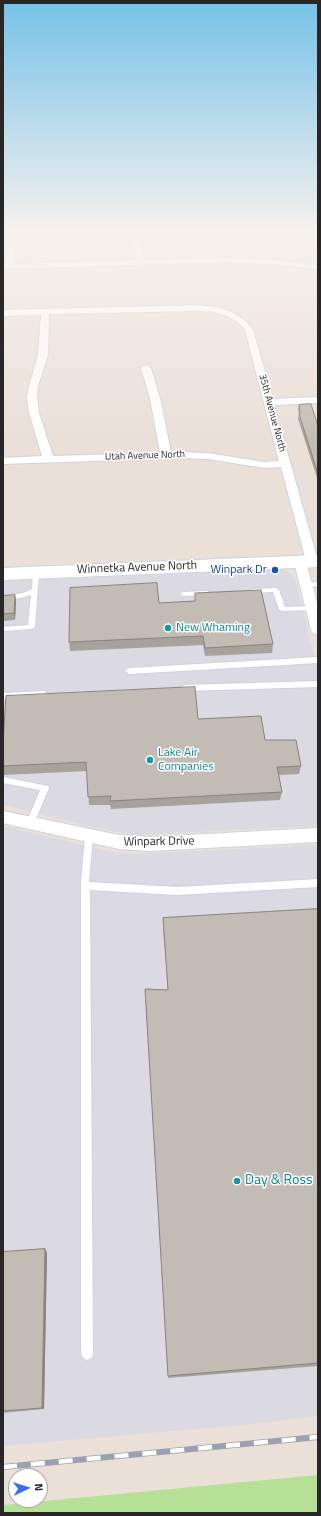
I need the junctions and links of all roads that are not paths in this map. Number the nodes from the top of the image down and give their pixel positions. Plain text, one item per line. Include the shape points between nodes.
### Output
1 (45, 312) junction
2 (3, 313) edge
3 (146, 368) dead end
4 (318, 400) edge
5 (269, 402) junction
6 (166, 455) junction
7 (48, 460) junction
8 (3, 461) edge
9 (285, 464) junction
10 (310, 561) edge
11 (36, 572) junction
12 (3, 574) edge
13 (312, 585) edge
14 (35, 590) junction
15 (245, 591) edge
16 (214, 592) edge
17 (183, 594) dead end
18 (3, 598) edge
19 (312, 608) junction
20 (3, 629) edge
21 (318, 630) edge
22 (318, 660) edge
23 (129, 671) dead end
24 (318, 684) edge
25 (178, 688) edge
26 (55, 694) edge
27 (3, 696) edge
28 (3, 780) edge
29 (3, 816) edge
30 (30, 824) junction
31 (318, 835) edge
32 (89, 837) junction
33 (318, 883) edge
34 (85, 886) junction
35 (87, 1354) dead end

1 - 2 street, 35th Avenue North
1 - 5 street, 35th Avenue North via 189,308 221,311 239,318 249,330
1 - 7 street via 43,355 32,397
3 - 6 street via 155,398
4 - 5 street
5 - 9 street, 35th Avenue North
6 - 7 street, Utah Avenue North
6 - 9 street, Utah Avenue North via 196,455 264,465
7 - 8 street, Utah Avenue North
9 - 10 street, 35th Avenue North
10 - 11 main road, Winnetka Avenue North
10 - 13 street
11 - 12 main road, Winnetka Avenue North
11 - 14 lane
13 - 19 street
14 - 18 lane via 26,595
14 - 20 lane via 32,627
15 - 19 lane via 276,590 282,609
16 - 17 lane
19 - 21 street
22 - 23 lane
24 - 25 lane
26 - 27 lane
28 - 30 lane via 45,788
29 - 30 street, Winpark Drive
30 - 32 street, Winpark Drive
31 - 32 street, Winpark Drive via 150,844
32 - 34 lane
33 - 34 lane via 178,891
34 - 35 lane

